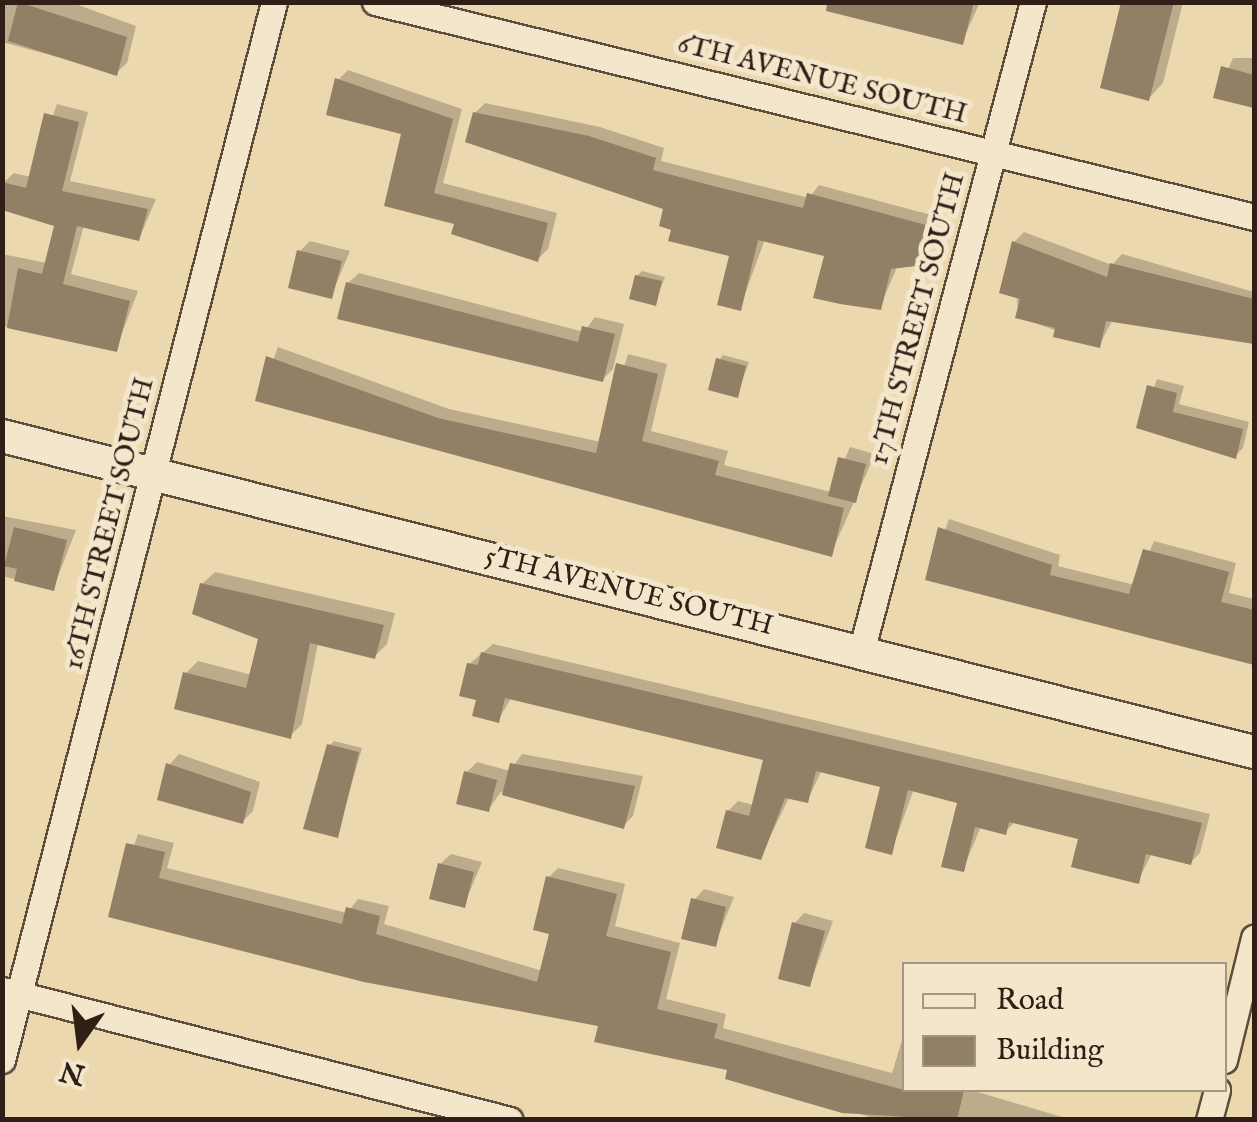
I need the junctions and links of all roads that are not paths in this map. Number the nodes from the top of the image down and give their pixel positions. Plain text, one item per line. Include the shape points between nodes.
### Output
1 (274, 2) edge
2 (375, 2) edge
3 (1033, 2) edge
4 (995, 152) junction
5 (1254, 217) edge
6 (2, 436) edge
7 (154, 476) junction
8 (861, 652) junction
9 (1254, 752) edge
10 (1254, 938) edge
11 (11, 992) edge
12 (1227, 1048) edge
13 (2, 1060) edge
14 (1216, 1092) edge
15 (510, 1120) edge
16 (1209, 1120) edge

1 - 7 street, 16TH STREET SOUTH
2 - 4 street, 6TH AVENUE SOUTH
3 - 4 street, 17TH STREET SOUTH
4 - 5 street, 6TH AVENUE SOUTH
4 - 8 street, 17TH STREET SOUTH
6 - 7 street, 5TH AVENUE SOUTH
7 - 8 street, 5TH AVENUE SOUTH
7 - 11 street, 16TH STREET SOUTH
8 - 9 street, 5TH AVENUE SOUTH
10 - 12 street
11 - 13 street, 16TH STREET SOUTH
11 - 15 street
14 - 16 street

